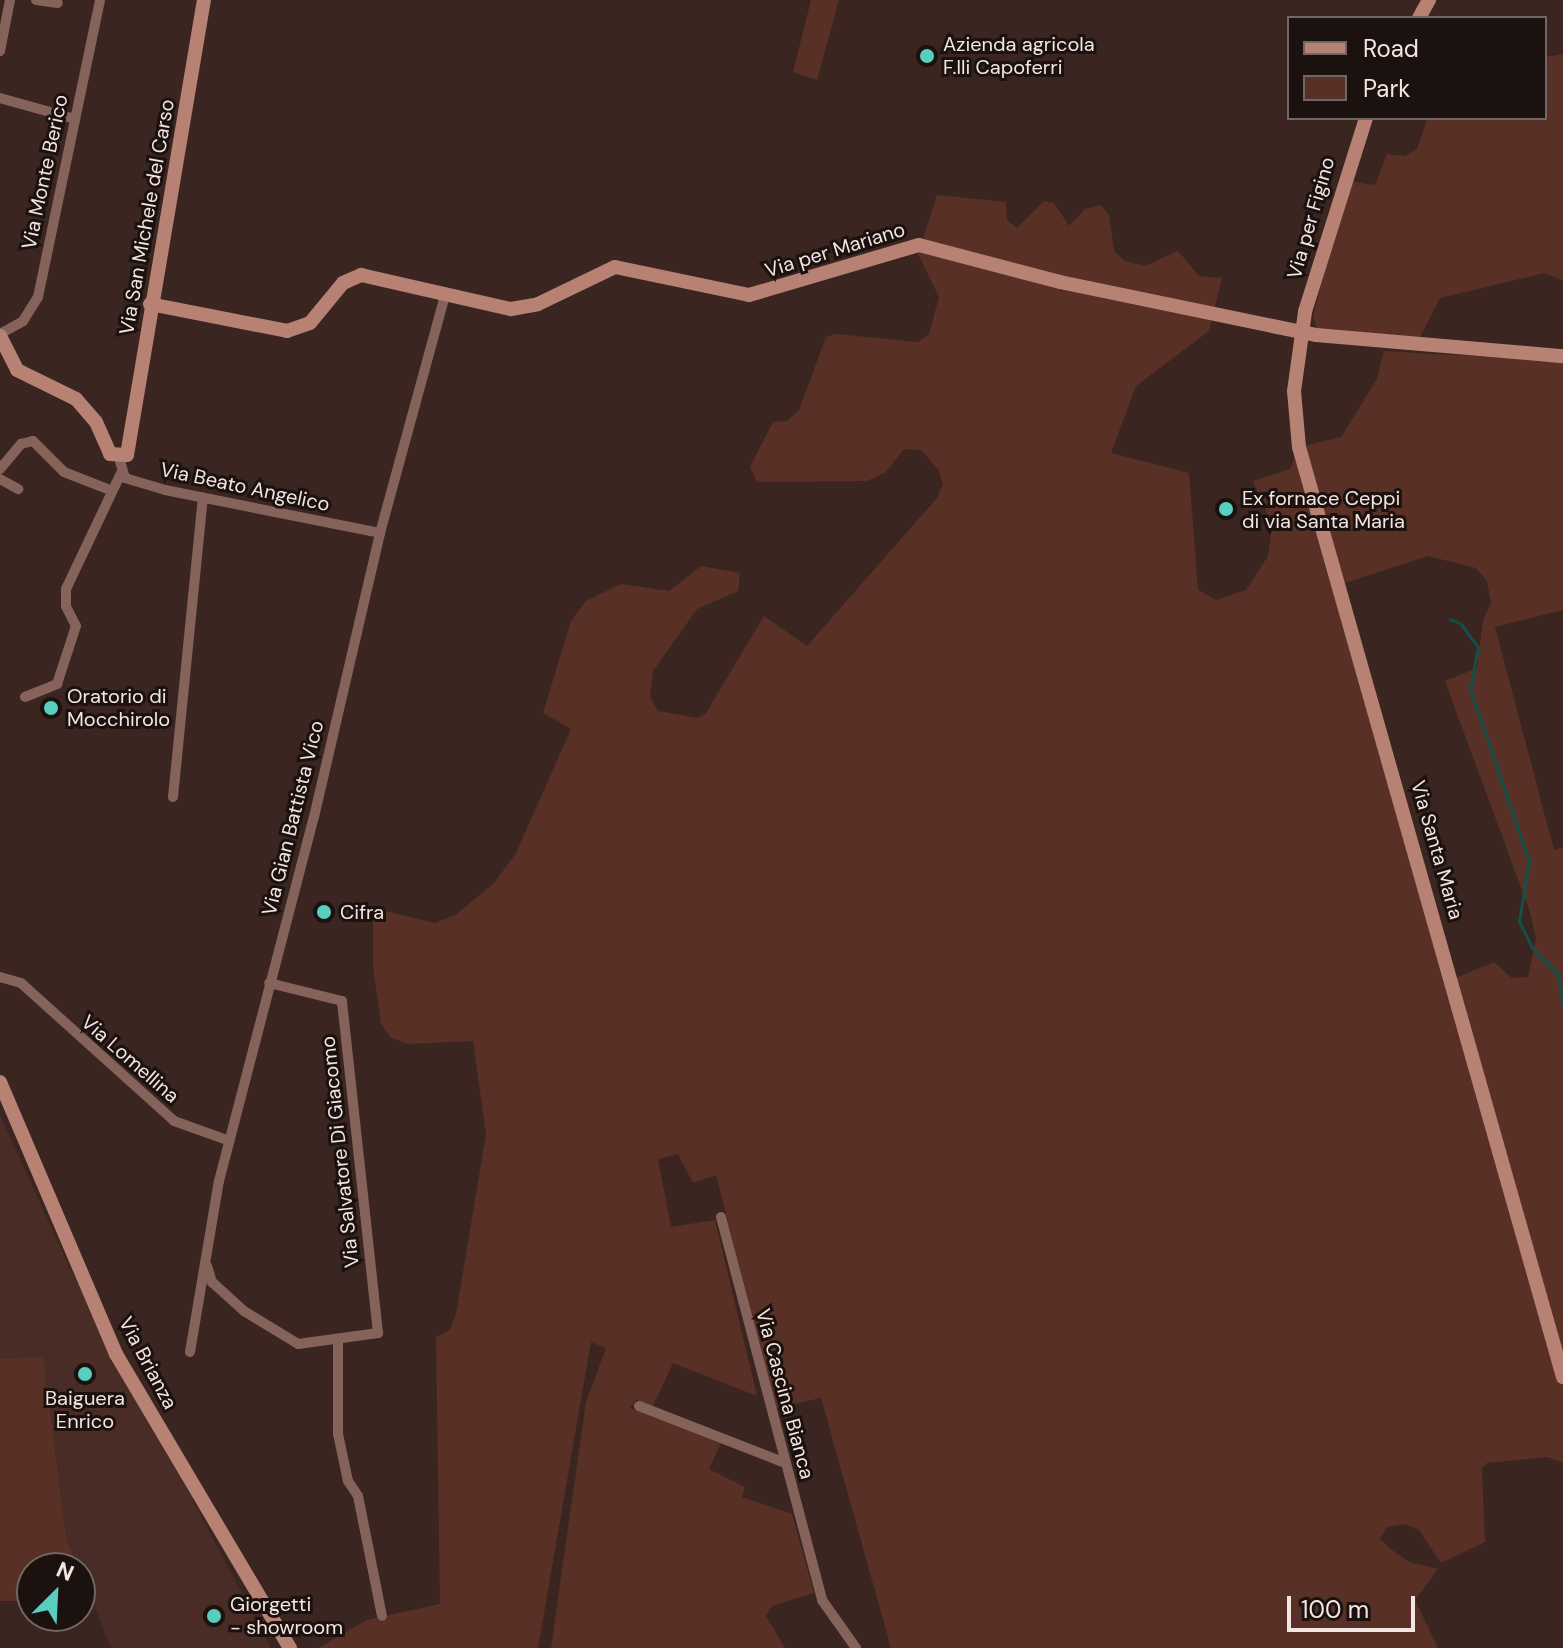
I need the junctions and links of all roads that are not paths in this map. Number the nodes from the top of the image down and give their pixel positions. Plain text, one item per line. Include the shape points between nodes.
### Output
1 (10, 0) edge
2 (36, 0) edge
3 (100, 0) edge
4 (204, 0) edge
5 (58, 3) dead end
6 (0, 51) edge
7 (0, 98) edge
8 (75, 119) junction
9 (1365, 120) edge
10 (445, 295) junction
11 (150, 304) junction
12 (1302, 332) junction
13 (0, 335) edge
14 (1563, 356) edge
15 (120, 466) junction
16 (0, 469) edge
17 (0, 479) edge
18 (18, 489) dead end
19 (110, 490) junction
20 (203, 498) junction
21 (380, 533) junction
22 (25, 697) dead end
23 (173, 797) dead end
24 (0, 980) edge
25 (269, 983) junction
26 (0, 1082) edge
27 (230, 1141) junction
28 (721, 1217) dead end
29 (206, 1260) junction
30 (338, 1340) junction
31 (190, 1352) dead end
32 (1563, 1377) edge
33 (639, 1406) dead end
34 (785, 1463) junction
35 (382, 1616) dead end
36 (290, 1648) edge
37 (856, 1648) edge

1 - 6 street
2 - 5 street
3 - 8 street, Via Monte Berico
4 - 11 street, Via San Michele del Carso
7 - 8 street
8 - 13 street, Via Monte Berico via 38,297 23,321
9 - 12 street, Via per Figino via 1343,180
10 - 11 street, Via per Mariano via 361,275 343,283 310,323 287,331
10 - 12 street, Via per Mariano via 525,308 604,271 628,267 720,292 761,294 919,245 1060,282
10 - 21 street, Via Gian Battista Vico
11 - 15 street, Via San Michele del Carso via 129,452
12 - 14 street, Via per Mariano via 1351,341
12 - 32 street, Via Santa Maria via 1294,391 1299,447
13 - 15 street via 17,370 80,402
15 - 19 street
15 - 20 street, Via Beato Angelico via 140,483
16 - 19 street via 21,444 33,441 64,472
17 - 18 street
19 - 22 street via 66,589 66,606 76,626 57,684
20 - 21 street, Via Beato Angelico
20 - 23 street
21 - 25 street, Via Gian Battista Vico
24 - 27 street, Via Lomellina via 21,983 174,1121
25 - 27 street, Via Gian Battista Vico
25 - 30 street, Via Salvatore Di Giacomo via 342,1001 378,1333
26 - 36 street, Via Brianza via 116,1354
27 - 29 street, Via Gian Battista Vico
28 - 34 street, Via Cascina Bianca
29 - 30 street, Via Salvatore Di Giacomo via 212,1282 222,1292 298,1344
29 - 31 street, Via Gian Battista Vico
30 - 35 street via 338,1434 348,1481 358,1496
33 - 34 street
34 - 37 street, Via Cascina Bianca via 822,1600

